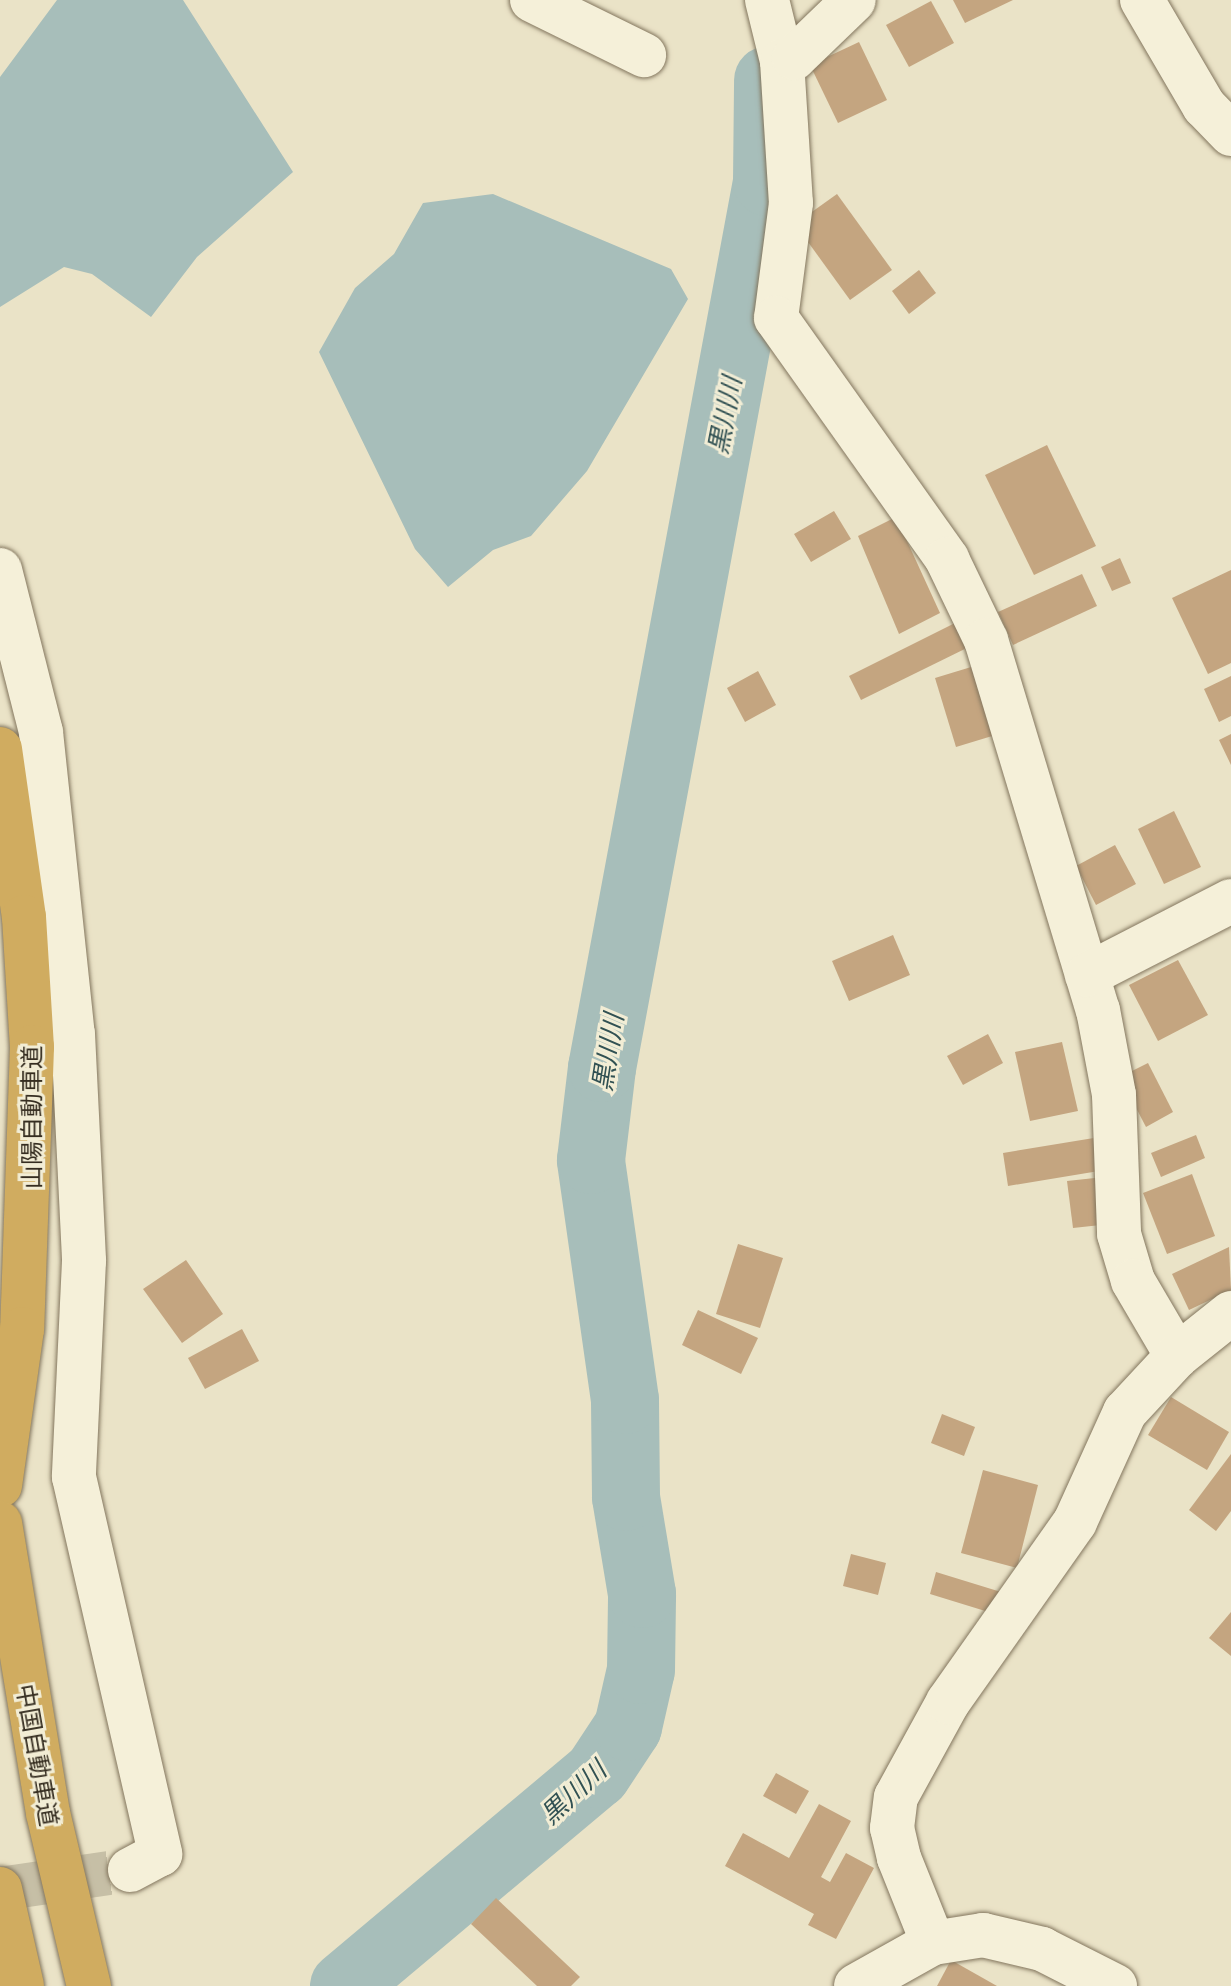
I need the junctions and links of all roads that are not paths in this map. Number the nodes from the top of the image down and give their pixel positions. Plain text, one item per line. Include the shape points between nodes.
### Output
1 (532, 0) edge
2 (767, 0) edge
3 (854, 0) edge
4 (1142, 0) edge
5 (644, 55) dead end
6 (782, 61) junction
7 (1231, 134) edge
8 (0, 570) edge
9 (0, 749) edge
10 (1231, 901) edge
11 (1087, 975) junction
12 (1231, 1313) edge
13 (1177, 1356) junction
14 (0, 1485) edge
15 (0, 1523) edge
16 (130, 1870) tunnel mouth
17 (0, 1889) edge
18 (933, 1943) junction
19 (22, 1986) edge
20 (89, 1986) edge
21 (856, 1986) edge
22 (1115, 1986) edge

1 - 5 street
2 - 6 street
3 - 6 street
4 - 7 street via 1204,106
6 - 11 street via 791,203 776,318 947,559 980,627 1014,721
8 - 16 street via 41,732 73,1034 84,1261 74,1477 160,1854
9 - 14 highway, 山陽自動車道 via 24,917 32,1047 22,1329
10 - 11 street
11 - 13 street via 1114,1095 1119,1234 1133,1281
12 - 13 street
13 - 18 street via 1125,1412 1075,1522 948,1702 896,1797 896,1843
15 - 20 highway, 中国自動車道 via 48,1813
17 - 19 highway
18 - 21 street
18 - 22 street via 983,1935 1042,1949

